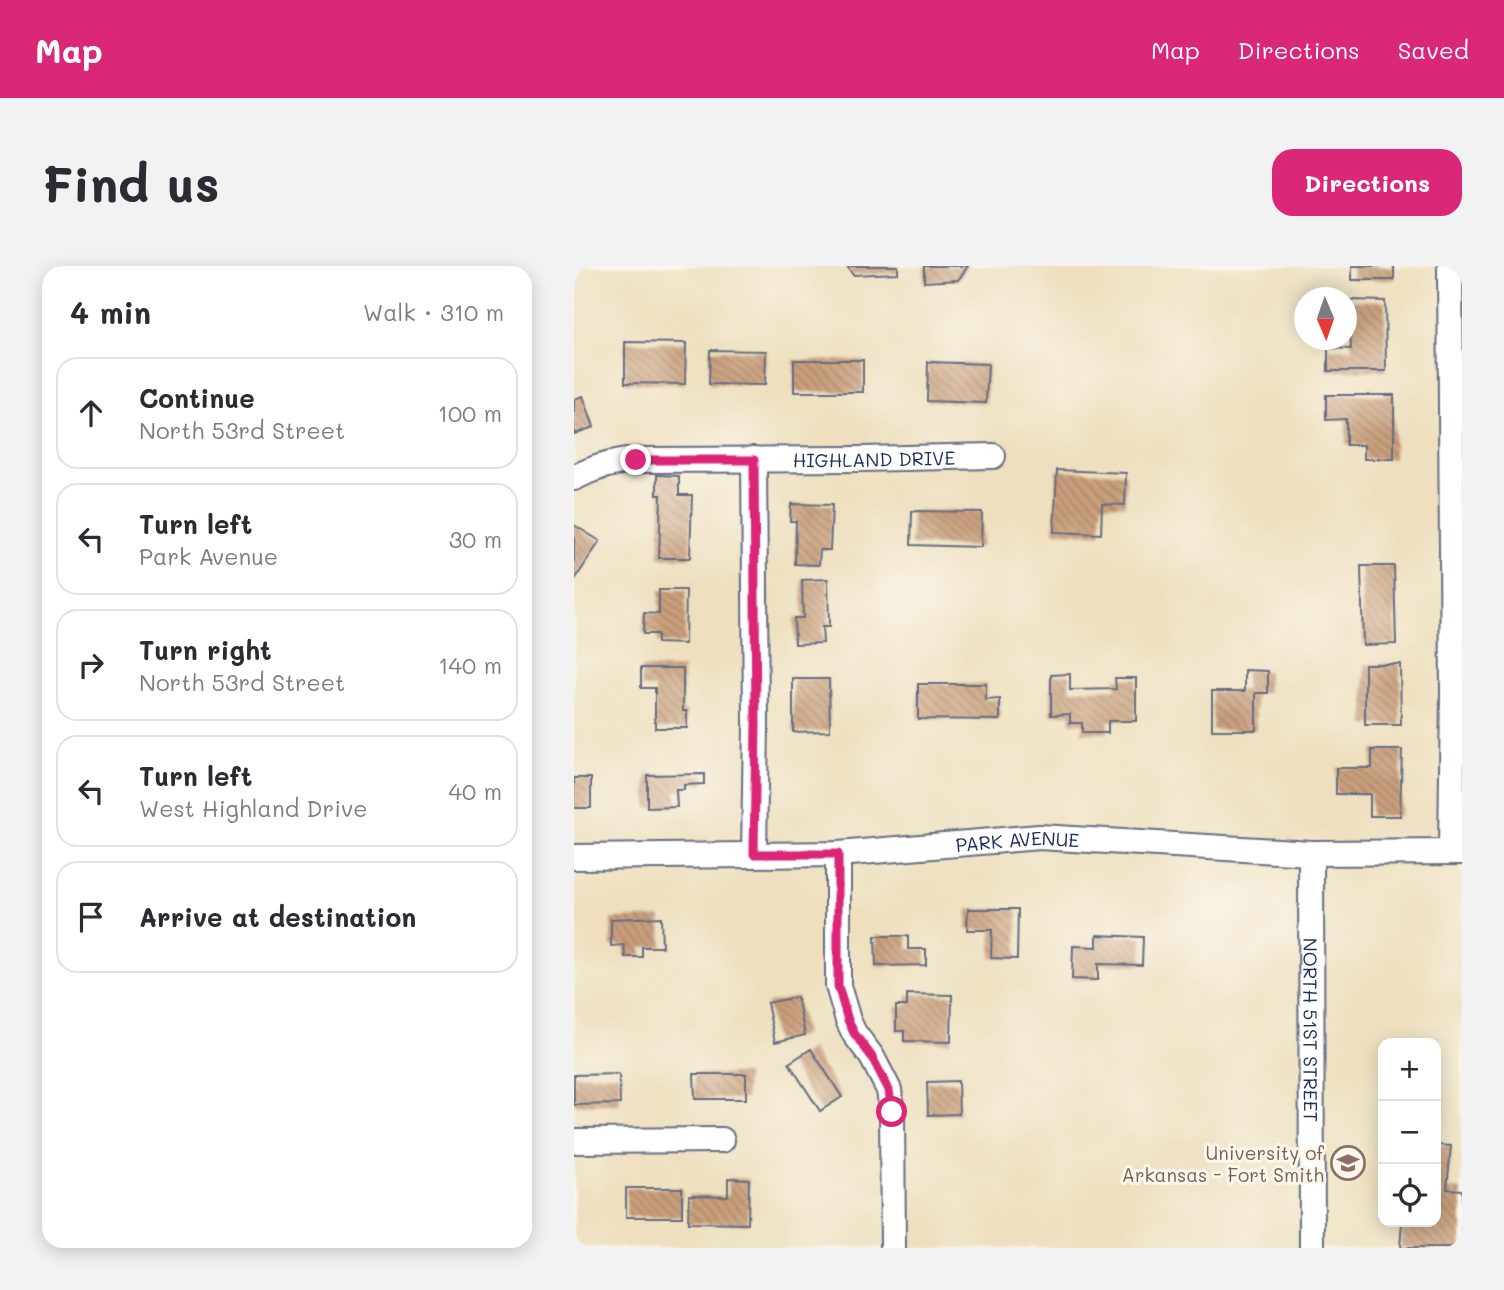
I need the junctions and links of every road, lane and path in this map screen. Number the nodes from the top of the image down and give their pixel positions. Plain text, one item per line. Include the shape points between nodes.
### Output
1 (1450, 266) edge
2 (993, 456) dead end
3 (754, 460) junction
4 (574, 478) edge
5 (1457, 852) edge
6 (1311, 853) junction
7 (754, 854) junction
8 (838, 854) junction
9 (574, 857) edge
10 (722, 1140) dead end
11 (574, 1142) edge
12 (893, 1248) edge
13 (1312, 1248) edge

1 - 5 street
2 - 3 street, HIGHLAND DRIVE
3 - 4 street, HIGHLAND DRIVE via 636,460 611,463
3 - 7 street
5 - 6 street, PARK AVENUE
6 - 8 street, PARK AVENUE via 1039,837
6 - 13 street, NORTH 51ST STREET
7 - 8 street, PARK AVENUE
7 - 9 street, PARK AVENUE
8 - 12 street via 838,986 854,1033 889,1090
10 - 11 street

